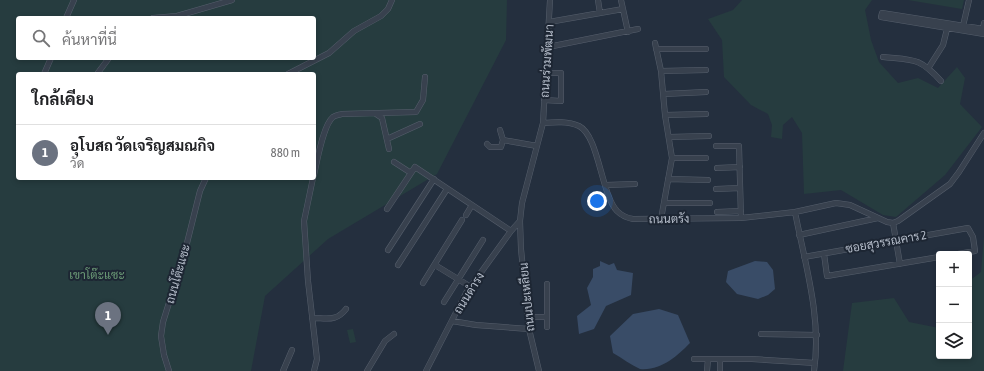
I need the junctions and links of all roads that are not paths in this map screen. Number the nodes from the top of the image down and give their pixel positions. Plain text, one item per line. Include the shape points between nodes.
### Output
1 (74, 0) edge
2 (232, 0) edge
3 (392, 0) edge
4 (550, 0) edge
5 (598, 0) edge
6 (621, 0) edge
7 (969, 0) edge
8 (623, 9) junction
9 (600, 13) junction
10 (67, 16) edge
11 (177, 16) edge
12 (550, 22) junction
13 (984, 23) edge
14 (948, 26) junction
15 (963, 26) junction
16 (638, 29) dead end
17 (984, 31) edge
18 (628, 32) junction
19 (548, 47) junction
20 (706, 49) dead end
21 (883, 57) dead end
22 (49, 60) edge
23 (108, 60) edge
24 (315, 60) edge
25 (316, 60) edge
26 (929, 67) junction
27 (706, 70) dead end
28 (661, 71) junction
29 (45, 72) edge
30 (98, 72) edge
31 (292, 72) edge
32 (546, 73) junction
33 (425, 77) dead end
34 (941, 81) dead end
35 (706, 92) dead end
36 (664, 94) junction
37 (544, 100) junction
38 (376, 114) junction
39 (706, 114) dead end
40 (666, 115) junction
41 (543, 123) junction
42 (420, 124) dead end
43 (500, 130) dead end
44 (984, 133) edge
45 (709, 136) dead end
46 (669, 137) junction
47 (387, 139) junction
48 (503, 140) junction
49 (487, 144) dead end
50 (536, 146) junction
51 (716, 146) dead end
52 (389, 149) dead end
53 (672, 158) junction
54 (706, 158) dead end
55 (394, 162) dead end
56 (740, 167) junction
57 (316, 168) edge
58 (717, 168) dead end
59 (411, 173) junction
60 (434, 179) junction
61 (668, 179) junction
62 (205, 180) edge
63 (313, 180) edge
64 (708, 180) dead end
65 (635, 184) dead end
66 (606, 185) junction
67 (740, 188) junction
68 (447, 189) junction
69 (716, 189) dead end
70 (664, 203) junction
71 (710, 203) dead end
72 (472, 205) junction
73 (387, 209) dead end
74 (741, 211) junction
75 (717, 212) dead end
76 (795, 212) junction
77 (466, 215) dead end
78 (741, 218) junction
79 (878, 218) junction
80 (661, 219) junction
81 (462, 220) dead end
82 (520, 222) junction
83 (892, 223) junction
84 (511, 231) junction
85 (800, 235) junction
86 (483, 240) dead end
87 (896, 240) junction
88 (388, 250) dead end
89 (972, 252) edge
90 (824, 254) junction
91 (804, 257) junction
92 (936, 258) edge
93 (900, 264) junction
94 (435, 265) junction
95 (398, 266) dead end
96 (458, 280) junction
97 (423, 283) dead end
98 (547, 284) dead end
99 (471, 287) junction
100 (444, 302) dead end
101 (346, 309) dead end
102 (528, 317) junction
103 (546, 317) junction
104 (312, 318) junction
105 (452, 321) junction
106 (547, 327) dead end
107 (529, 329) junction
108 (394, 334) dead end
109 (761, 334) dead end
110 (817, 335) junction
111 (292, 350) dead end
112 (694, 359) dead end
113 (708, 359) junction
114 (720, 359) junction
115 (815, 363) junction
116 (169, 371) edge
117 (283, 371) edge
118 (314, 371) edge
119 (367, 371) edge
120 (426, 371) edge
121 (539, 371) edge
122 (707, 371) edge
123 (720, 371) edge
124 (814, 371) edge

1 - 10 street
2 - 11 street
3 - 25 street via 381,16 354,31 329,53
4 - 12 street, ถนนร่วมพัฒนา
5 - 9 street
6 - 8 street
7 - 15 street
8 - 9 street
8 - 18 street
9 - 12 street
12 - 19 street, ถนนร่วมพัฒนา
13 - 17 street
14 - 14 street via 882,13 881,17
14 - 15 street
14 - 17 street
14 - 26 street via 944,44
15 - 17 street
16 - 18 street
18 - 19 street
19 - 32 street, ถนนร่วมพัฒนา
20 - 28 street via 655,46
21 - 26 street via 916,60
22 - 29 street
23 - 30 street
24 - 31 street
26 - 34 street
27 - 28 street
28 - 36 street
32 - 37 street, ถนนร่วมพัฒนา
32 - 37 street via 561,73 561,101
33 - 38 street via 423,100 416,112
35 - 36 street
36 - 40 street
37 - 41 street, ถนนร่วมพัฒนา
38 - 47 street via 382,118
38 - 57 street via 334,116 322,139
39 - 40 street
40 - 46 street
41 - 50 street
41 - 66 street, ถนนตรัง via 561,122 580,126 585,130
42 - 47 street
43 - 48 street
44 - 83 street via 950,184
45 - 46 street
46 - 53 street
47 - 52 street
48 - 49 street via 499,148
48 - 50 street
50 - 82 street
51 - 56 street via 739,146
53 - 54 street
53 - 61 street
55 - 59 street
56 - 58 street
56 - 67 street
59 - 60 street via 415,167
59 - 73 street
60 - 68 street
60 - 88 street
61 - 64 street
61 - 70 street
62 - 116 street, ถนนโต๊ะแซะ via 163,322 161,336
63 - 104 street via 304,221
65 - 66 street
66 - 80 street, ถนนตรัง via 614,208 622,216 633,219
67 - 69 street
67 - 74 street
68 - 72 street
68 - 95 street
70 - 71 street
70 - 80 street
72 - 77 street
72 - 84 street
74 - 75 street
74 - 78 street
76 - 78 street, ถนนตรัง
76 - 79 street, ถนนตรัง via 841,203
76 - 85 street
78 - 80 street, ถนนตรัง
79 - 83 street, ถนนตรัง
79 - 85 street
81 - 94 street
82 - 84 street, ถนนดำรง
82 - 102 street, ถนนปะเหลียน
83 - 87 street
84 - 99 street, ถนนดำรง
85 - 91 street
86 - 96 street
87 - 89 street, ซอยสุวรรณคาร 2 via 968,228 973,237 975,251
87 - 90 street, ซอยสุวรรณคาร 2
87 - 93 street
90 - 91 street, ซอยสุวรรณคาร 2
90 - 93 street via 828,276
91 - 110 street
92 - 93 street
94 - 96 street
94 - 97 street
96 - 99 street
96 - 100 street
98 - 103 street
99 - 105 street, ถนนดำรง
101 - 104 street via 335,318
102 - 103 street
102 - 107 street, ถนนปะเหลียน
103 - 106 street
104 - 118 street via 317,359
105 - 107 street
105 - 120 street, ถนนดำรง
107 - 121 street, ถนนปะเหลียน
108 - 119 street via 385,341
109 - 110 street
110 - 115 street
111 - 117 street
112 - 113 street
113 - 114 street
113 - 122 street
114 - 115 street
114 - 123 street
115 - 124 street

